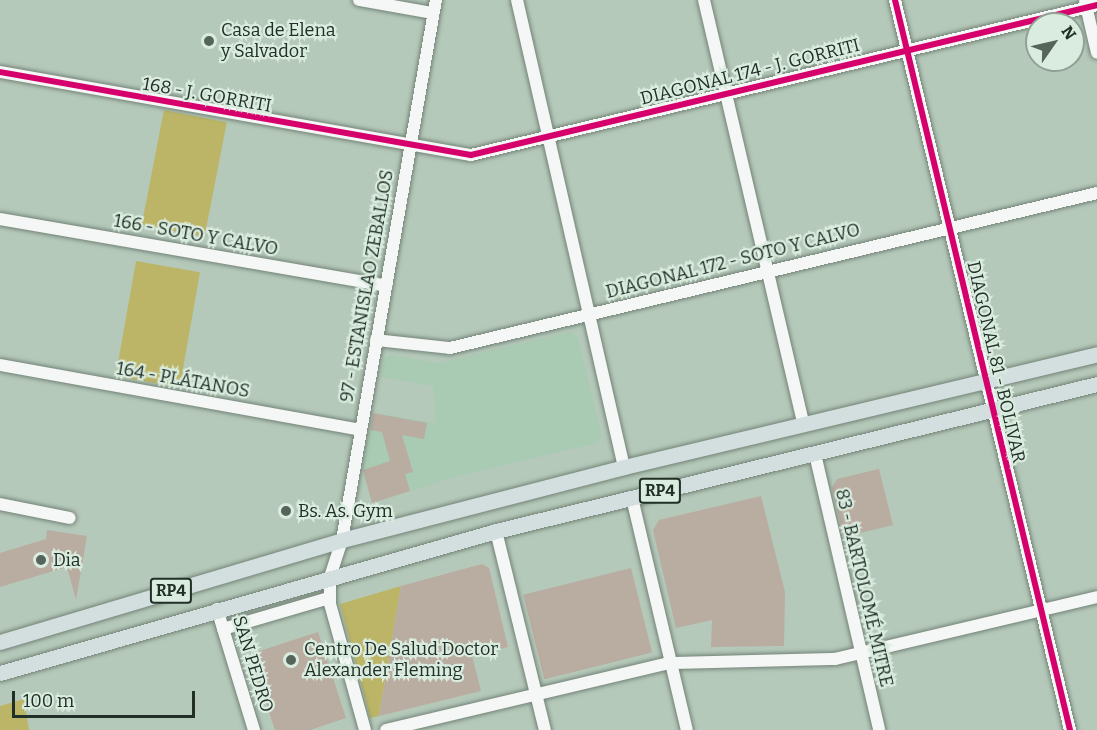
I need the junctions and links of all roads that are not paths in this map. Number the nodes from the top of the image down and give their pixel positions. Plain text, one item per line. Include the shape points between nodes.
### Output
1 (359, 0) edge
2 (436, 0) edge
3 (517, 0) edge
4 (704, 0) edge
5 (895, 0) edge
6 (1089, 4) edge
7 (433, 14) junction
8 (907, 49) junction
9 (1097, 53) edge
10 (0, 72) edge
11 (727, 94) junction
12 (548, 137) junction
13 (410, 147) junction
14 (1097, 193) edge
15 (0, 219) edge
16 (950, 227) junction
17 (766, 270) junction
18 (386, 286) junction
19 (590, 315) junction
20 (376, 340) junction
21 (1097, 354) edge
22 (0, 365) edge
23 (984, 382) junction
24 (1097, 384) edge
25 (991, 411) junction
26 (803, 422) junction
27 (360, 430) junction
28 (815, 454) junction
29 (624, 467) junction
30 (632, 498) junction
31 (0, 504) edge
32 (70, 518) dead end
33 (496, 531) junction
34 (342, 540) junction
35 (330, 577) junction
36 (1097, 597) edge
37 (329, 598) junction
38 (217, 609) junction
39 (1042, 610) junction
40 (223, 629) junction
41 (0, 642) edge
42 (861, 654) junction
43 (670, 663) junction
44 (0, 674) edge
45 (536, 694) junction
46 (254, 730) edge
47 (365, 730) edge
48 (386, 730) edge
49 (545, 730) edge
50 (687, 730) edge
51 (879, 730) edge
52 (1070, 730) edge

1 - 7 street
2 - 7 street, 97 - ESTANISLAO ZEBALLOS
3 - 12 street
4 - 11 street
5 - 8 street, DIAGONAL 81 - BOLIVAR
6 - 8 street, DIAGONAL 174 - J. GORRITI
6 - 9 street
7 - 13 street, 97 - ESTANISLAO ZEBALLOS
8 - 11 street, DIAGONAL 174 - J. GORRITI
8 - 16 street, DIAGONAL 81 - BOLIVAR
10 - 13 street, 168 - J. GORRITI
11 - 12 street, DIAGONAL 174 - J. GORRITI
11 - 17 street
12 - 13 street, DIAGONAL 174 - J. GORRITI via 471,155
12 - 19 street
13 - 18 street, 97 - ESTANISLAO ZEBALLOS
14 - 16 street, DIAGONAL 172 - SOTO Y CALVO
15 - 18 street, 166 - SOTO Y CALVO
16 - 17 street, DIAGONAL 172 - SOTO Y CALVO
16 - 23 street, DIAGONAL 81 - BOLIVAR
17 - 19 street, DIAGONAL 172 - SOTO Y CALVO
17 - 26 street
18 - 20 street, 97 - ESTANISLAO ZEBALLOS
19 - 20 street, DIAGONAL 172 - SOTO Y CALVO via 450,348
19 - 29 street
20 - 27 street, 97 - ESTANISLAO ZEBALLOS
21 - 23 main road, RP4
22 - 27 street, 164 - PLÁTANOS
23 - 25 street, DIAGONAL 81 - BOLIVAR
23 - 26 main road, RP4
24 - 25 main road, RP4
25 - 28 main road, RP4
25 - 39 street, DIAGONAL 81 - BOLIVAR
26 - 29 main road, RP4
27 - 34 street, 97 - ESTANISLAO ZEBALLOS
28 - 30 main road, RP4
28 - 42 street, 83 - BARTOLOMÉ MITRE
29 - 34 main road, RP4
30 - 33 main road, RP4
30 - 43 street
31 - 32 street
33 - 35 main road, RP4
33 - 45 street
34 - 35 street, 97 - ESTANISLAO ZEBALLOS
34 - 41 main road, RP4
35 - 37 street, 97 - ESTANISLAO ZEBALLOS
35 - 38 main road, RP4
36 - 39 street
37 - 40 street
37 - 47 street, 97 - ESTANISLAO ZEBALLOS
38 - 40 street, SAN PEDRO
38 - 44 main road, RP4
39 - 42 street
39 - 52 street, DIAGONAL 81 - BOLIVAR
40 - 46 street, SAN PEDRO
42 - 43 street via 818,662
42 - 51 street, 83 - BARTOLOMÉ MITRE
43 - 45 street
43 - 50 street
45 - 48 street
45 - 49 street

